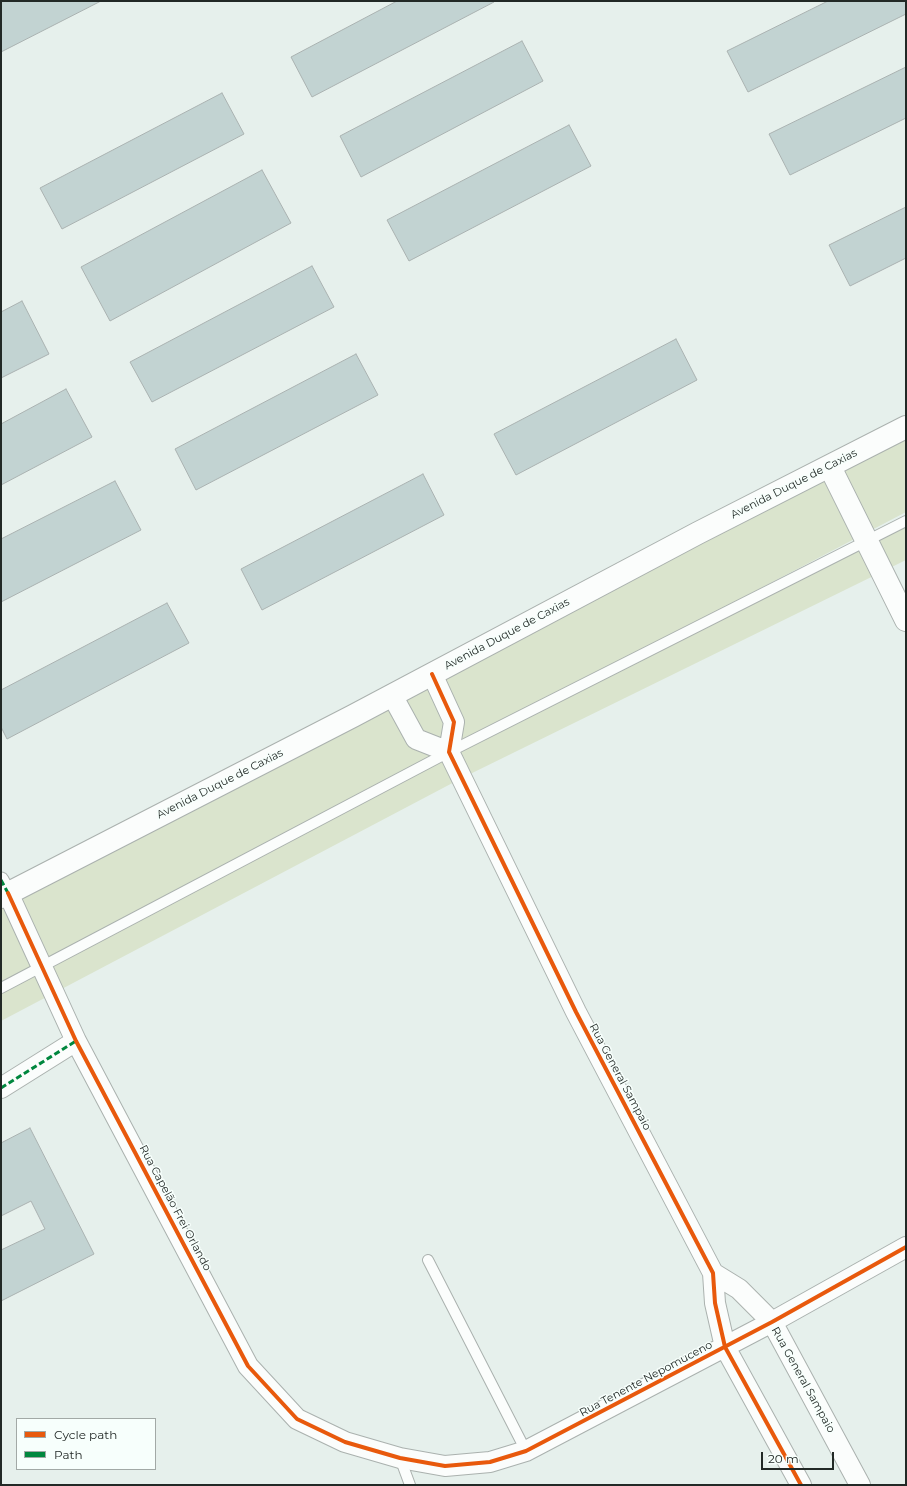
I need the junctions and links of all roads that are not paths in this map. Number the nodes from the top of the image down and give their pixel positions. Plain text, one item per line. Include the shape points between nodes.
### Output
1 (906, 427) edge
2 (830, 466) junction
3 (906, 521) edge
4 (866, 542) junction
5 (906, 620) edge
6 (432, 674) junction
7 (392, 695) junction
8 (449, 752) junction
9 (3, 890) edge
10 (41, 967) junction
11 (1, 988) edge
12 (76, 1041) junction
13 (1, 1088) edge
14 (906, 1247) edge
15 (428, 1260) dead end
16 (713, 1273) junction
17 (772, 1322) junction
18 (726, 1347) junction
19 (526, 1451) junction
20 (400, 1458) junction
21 (410, 1485) edge
22 (801, 1485) edge
23 (860, 1485) edge

1 - 2 main road, Avenida Duque de Caxias
2 - 4 main road
2 - 6 main road, Avenida Duque de Caxias
3 - 4 lane
4 - 5 main road
4 - 8 lane
6 - 7 main road, Avenida Duque de Caxias
6 - 8 street via 454,722
7 - 8 street via 416,739
7 - 9 main road, Avenida Duque de Caxias
8 - 10 lane
8 - 16 street, Rua General Sampaio via 576,1012
9 - 10 street, Rua Capelão Frei Orlando
10 - 11 lane
10 - 12 street, Rua Capelão Frei Orlando
12 - 13 street
12 - 20 street, Rua Capelão Frei Orlando via 248,1366 297,1419 344,1442
14 - 17 street, Rua Tenente Nepomuceno
15 - 19 lane
16 - 17 street, Rua General Sampaio via 739,1289
16 - 18 street, Rua General Sampaio via 715,1303
17 - 18 street, Rua Tenente Nepomuceno
17 - 23 street, Rua General Sampaio
18 - 19 street, Rua Tenente Nepomuceno
18 - 22 street, Rua General Sampaio
19 - 20 street, Rua Tenente Nepomuceno via 490,1462 445,1466
20 - 21 lane

